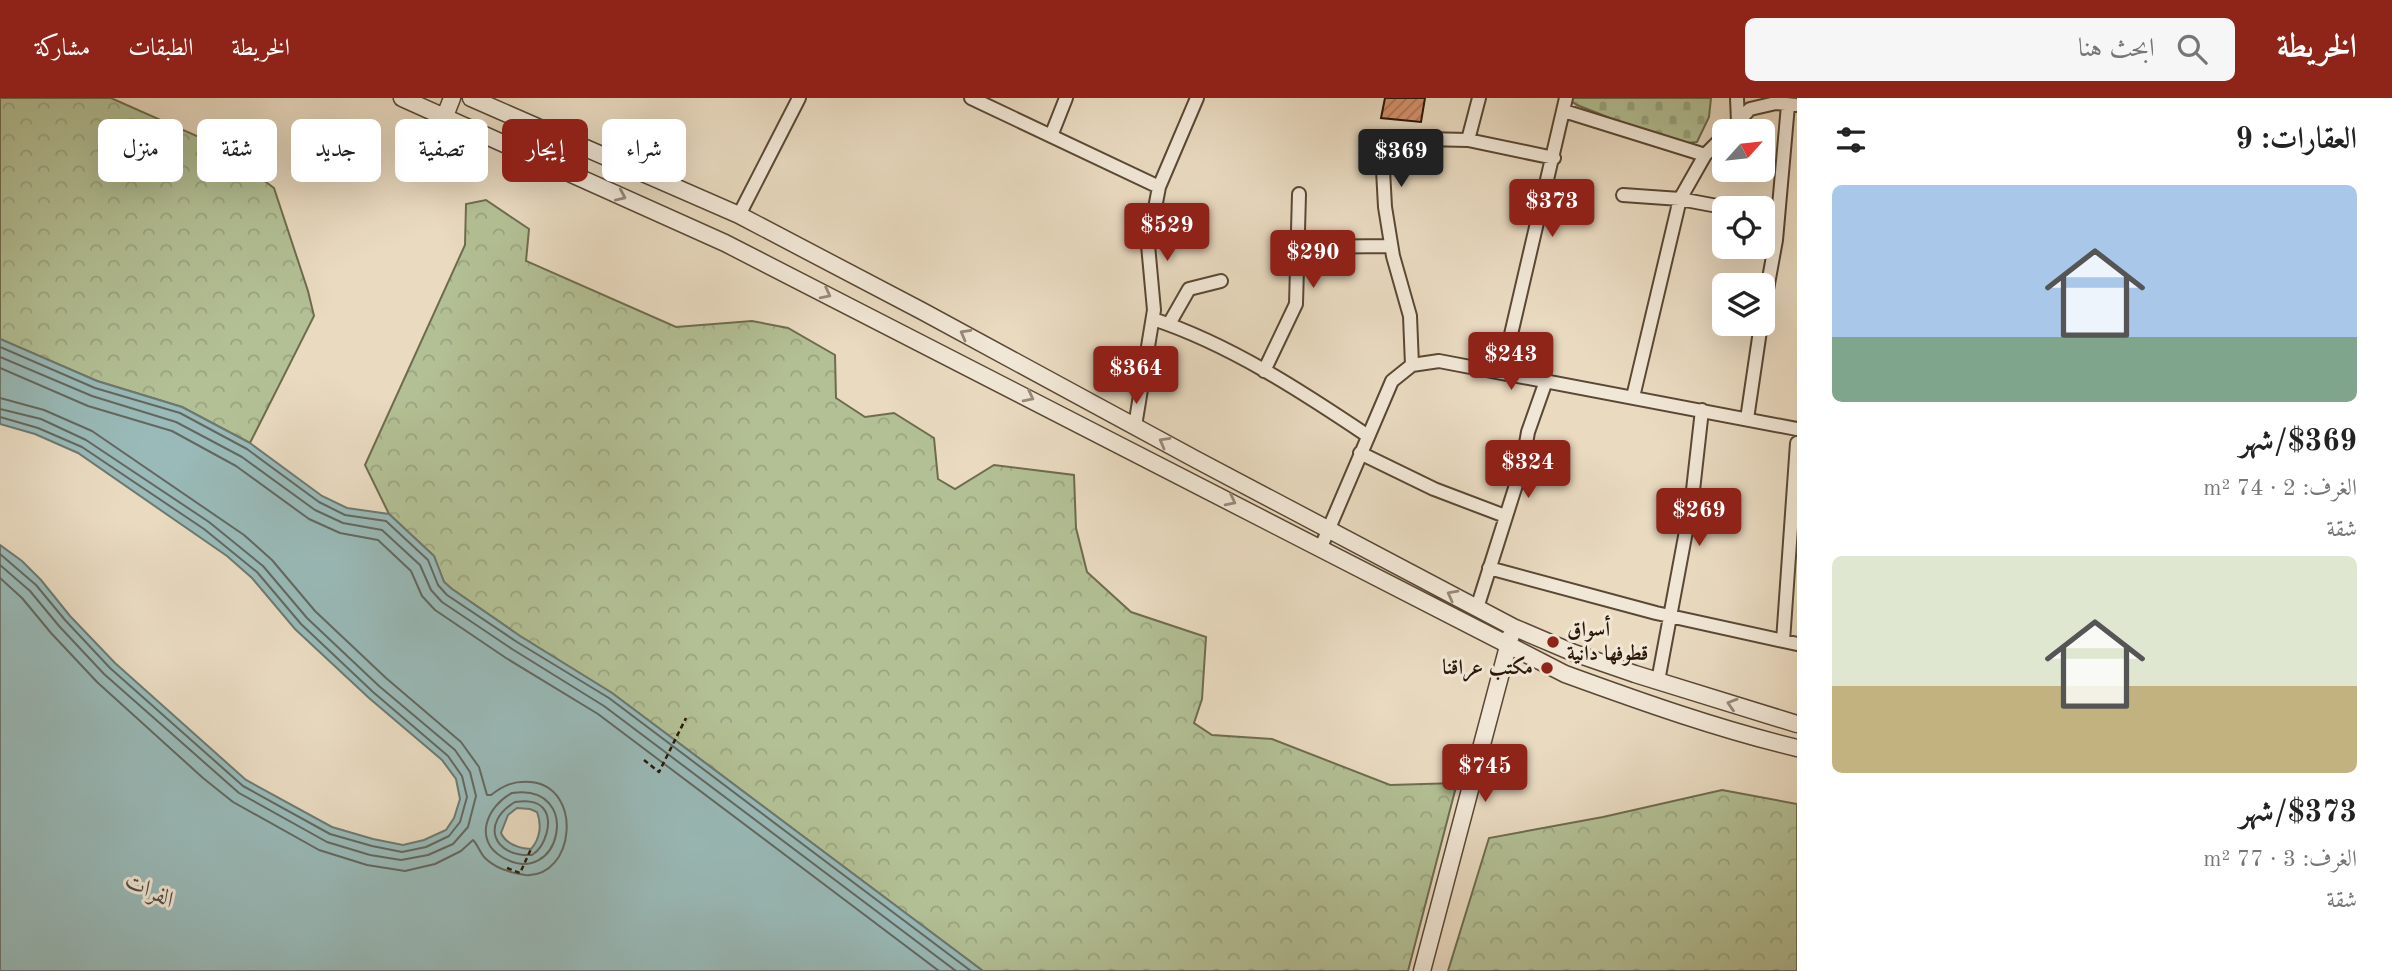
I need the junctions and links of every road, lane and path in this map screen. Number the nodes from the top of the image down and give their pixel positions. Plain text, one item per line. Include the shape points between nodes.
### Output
1 (402, 98) edge
2 (453, 98) edge
3 (471, 98) edge
4 (799, 98) edge
5 (971, 98) edge
6 (1066, 98) edge
7 (1197, 98) edge
8 (1479, 98) edge
9 (1737, 98) edge
10 (1565, 104) edge
11 (1793, 105) edge
12 (445, 116) junction
13 (1738, 119) edge
14 (1740, 119) edge
15 (1051, 136) junction
16 (1468, 140) junction
17 (1712, 148) edge
18 (1705, 155) junction
19 (1554, 158) junction
20 (1159, 187) junction
21 (1298, 194) dead end
22 (1623, 195) dead end
23 (1680, 199) junction
24 (1712, 205) edge
25 (738, 215) junction
26 (1775, 217) edge
27 (1778, 218) junction
28 (1391, 246) junction
29 (1298, 247) junction
30 (1769, 273) edge
31 (1221, 281) dead end
32 (1153, 319) junction
33 (1169, 324) junction
34 (1759, 336) edge
35 (1412, 365) junction
36 (1264, 371) junction
37 (1503, 373) junction
38 (1546, 381) junction
39 (1633, 397) junction
40 (1702, 410) junction
41 (1747, 419) junction
42 (1135, 426) junction
43 (1797, 429) edge
44 (1368, 436) junction
45 (1797, 443) edge
46 (1360, 453) junction
47 (1505, 516) junction
48 (1329, 528) junction
49 (1321, 547) junction
50 (1489, 568) junction
51 (1477, 608) junction
52 (1670, 616) junction
53 (1513, 628) junction
54 (1783, 641) junction
55 (1797, 644) edge
56 (1508, 645) junction
57 (1658, 681) junction
58 (686, 718) dead end
59 (1797, 724) edge
60 (1797, 748) edge
61 (644, 760) dead end
62 (531, 849) dead end
63 (508, 868) dead end
64 (1422, 971) edge

1 - 12 street
2 - 12 street
3 - 25 street
4 - 25 street
5 - 15 street
6 - 15 street
7 - 20 street
8 - 16 street
9 - 13 street
10 - 18 street
10 - 19 street
11 - 14 street via 1776,103 1750,109
11 - 27 street
12 -> 49 street via 724,243
15 - 20 street
16 - 19 street
16 - 28 street via 1424,139 1392,145 1383,170
17 - 18 street
18 - 23 street
19 - 37 street
20 - 32 street via 1148,245
21 - 29 street
22 - 23 street
23 - 24 street
23 - 39 street
42 -> 25 street
26 - 27 street
27 - 30 street
28 - 29 street
28 - 35 street via 1410,316
29 - 36 street via 1296,304
31 - 33 street via 1189,289
32 - 33 street
32 - 42 street
33 - 36 street
34 - 41 street
35 - 37 street via 1439,361
35 - 44 street via 1392,381
36 - 44 street
37 - 38 street
38 - 39 street
38 - 47 street
39 - 40 street
40 - 41 street
40 - 52 street via 1692,499
41 - 43 street
48 -> 42 street
44 - 46 street
45 - 54 street
46 - 47 street via 1434,489
46 - 48 street
47 - 50 street
48 - 49 street
51 -> 48 street
49 - 56 street
50 - 51 street
50 - 52 street
51 - 53 street
52 - 54 street
52 - 57 street
53 - 56 street
53 - 57 street
54 - 55 street
56 - 60 street via 1565,674 1741,734
56 - 64 street
59 -> 57 street
58 - 61 path via 659,772
62 - 63 path via 520,873

